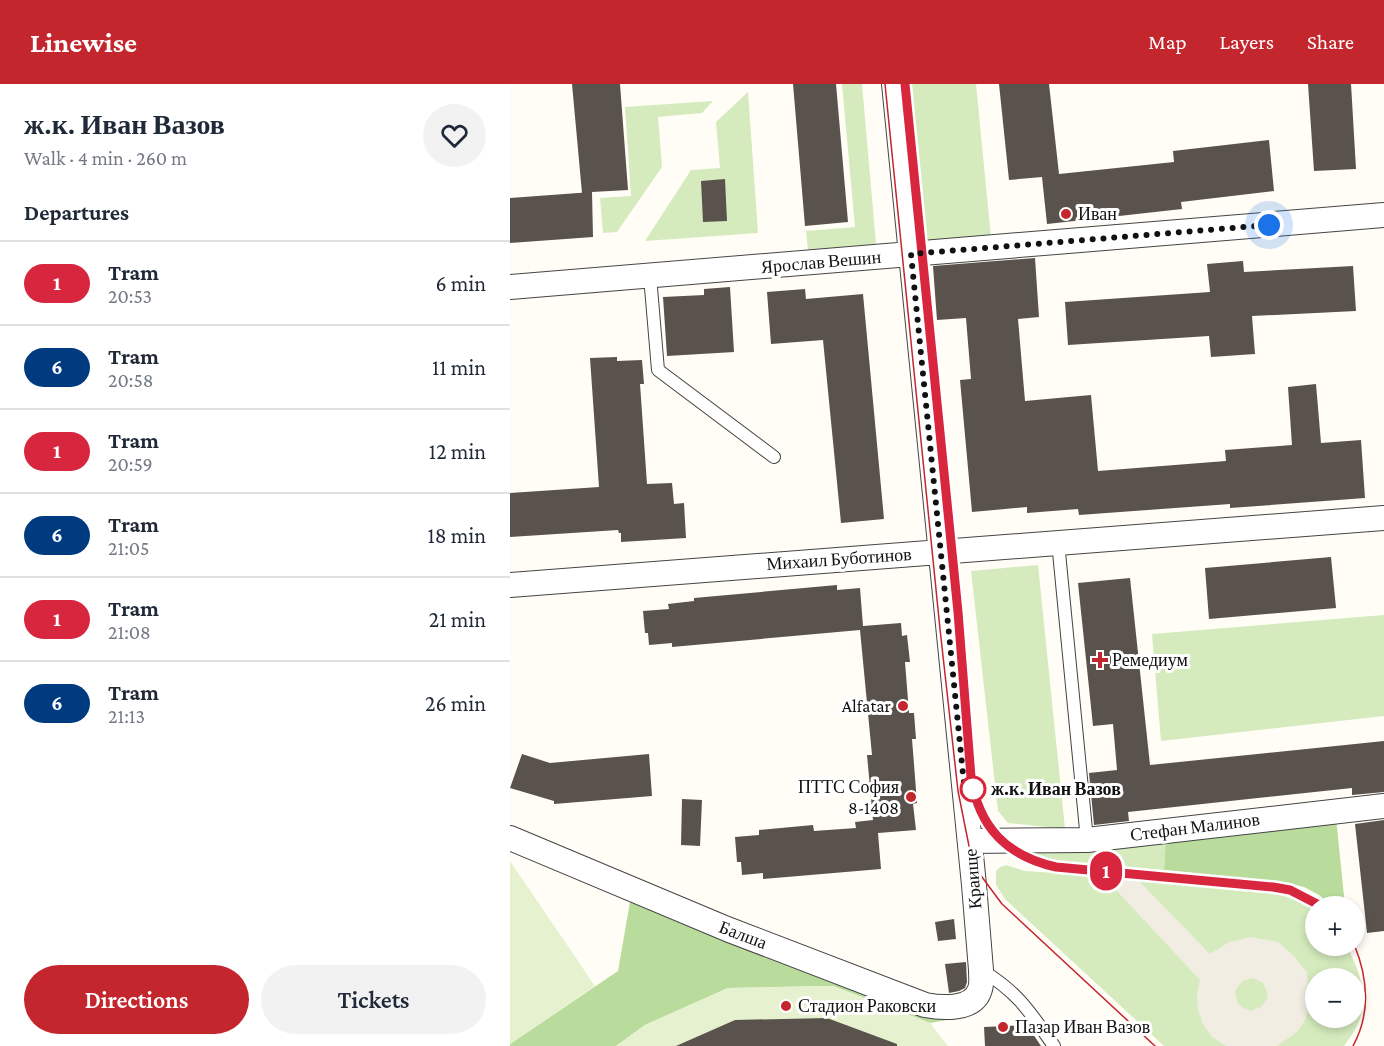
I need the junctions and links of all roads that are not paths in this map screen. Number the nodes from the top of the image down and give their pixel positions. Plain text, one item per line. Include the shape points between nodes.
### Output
1 (894, 84) edge
2 (1384, 215) edge
3 (911, 254) junction
4 (650, 276) junction
5 (510, 287) edge
6 (774, 457) dead end
7 (1384, 518) edge
8 (1058, 543) junction
9 (941, 551) junction
10 (510, 585) edge
11 (1384, 806) edge
12 (510, 838) edge
13 (1087, 840) junction
14 (970, 841) junction
15 (980, 982) junction
16 (1054, 1046) edge

1 - 3 street, Краище
2 - 3 street, Ярослав Вешин
3 - 4 street, Ярослав Вешин
3 - 9 street, Краище
4 - 5 street, Ярослав Вешин
4 - 6 lane via 658,370
7 - 8 street, Михаил Буботинов
8 - 9 street, Михаил Буботинов
8 - 13 lane
9 - 10 street, Михаил Буботинов
9 - 14 street, Краище
11 - 13 street, Стефан Малинов
12 - 15 street, Балша via 727,929 925,1005 940,1007 970,1001
13 - 14 street, Стефан Малинов
14 - 15 street, Краище
15 - 16 lane via 1003,984 1023,1003

